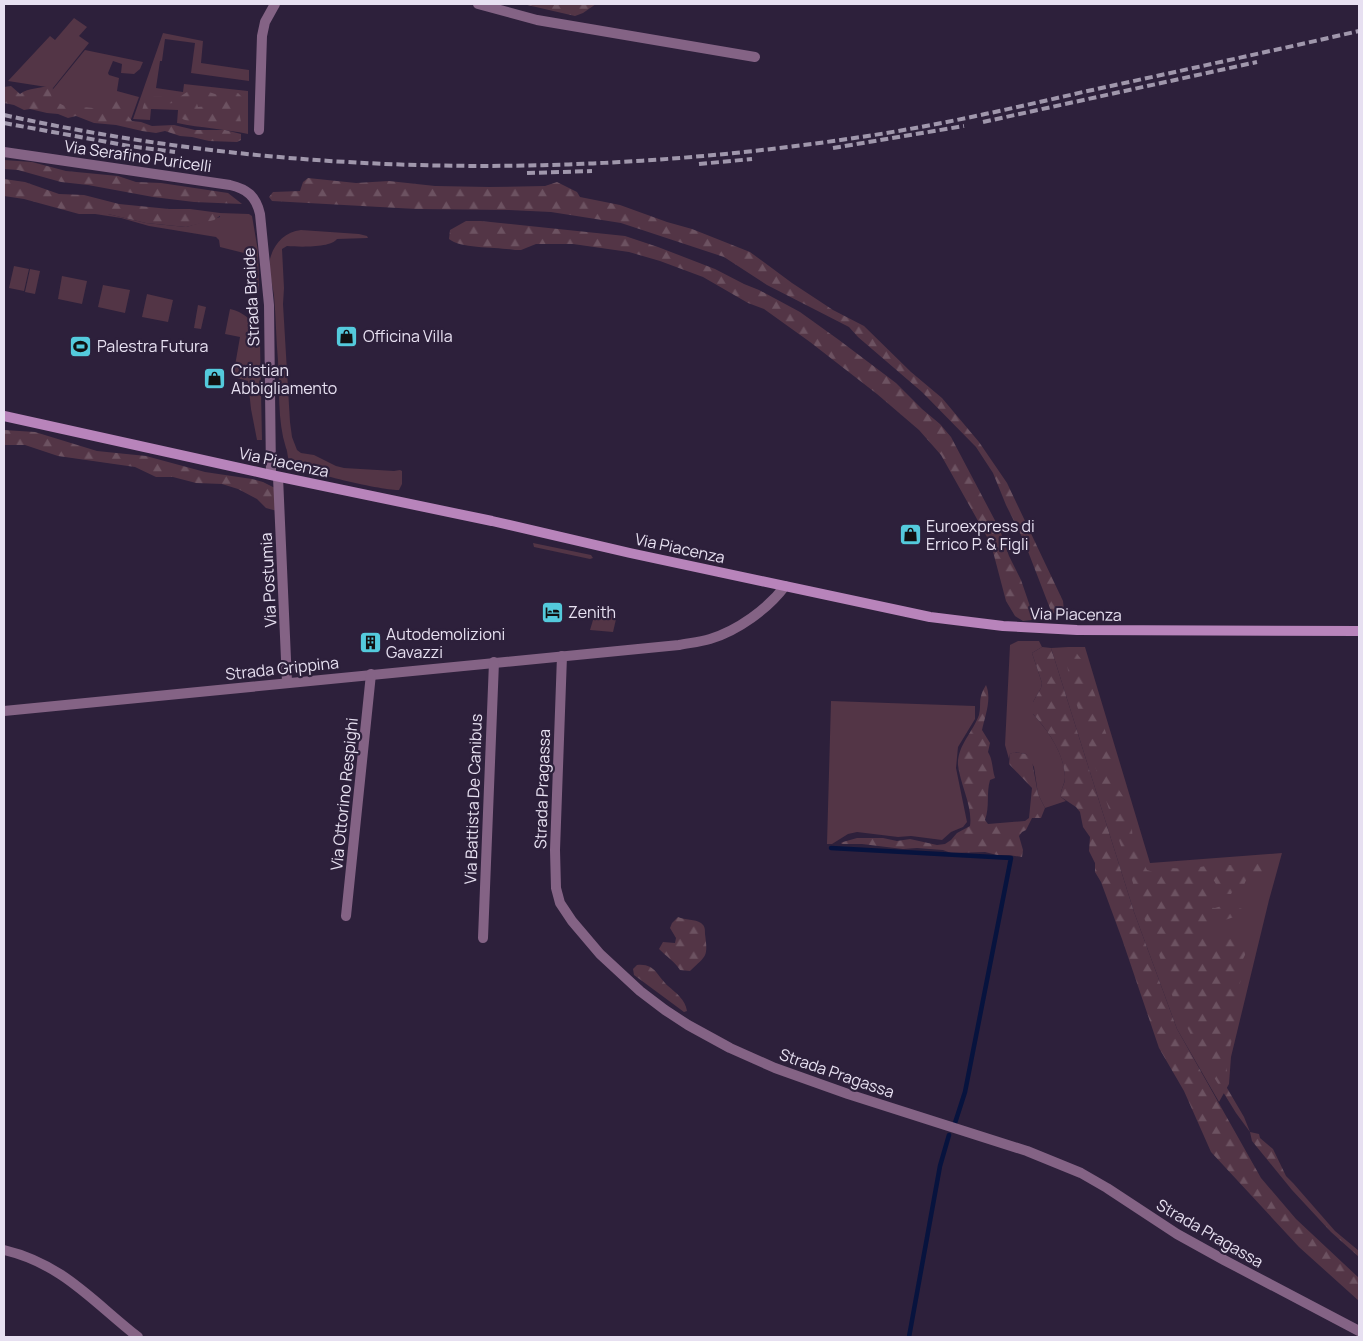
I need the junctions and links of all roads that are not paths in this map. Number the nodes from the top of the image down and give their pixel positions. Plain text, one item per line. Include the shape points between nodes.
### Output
1 (274, 4) edge
2 (478, 4) edge
3 (755, 57) dead end
4 (260, 130) dead end
5 (4, 152) edge
6 (258, 208) joint
7 (4, 416) edge
8 (275, 476) junction
9 (785, 586) junction
10 (1359, 631) edge
11 (562, 656) junction
12 (494, 662) junction
13 (371, 674) junction
14 (287, 682) junction
15 (4, 711) edge
16 (346, 916) dead end
17 (483, 938) dead end
18 (4, 1250) edge
19 (1359, 1330) edge
20 (138, 1337) edge

1 - 4 street via 262,36
2 - 3 street via 537,20
5 - 6 street, Via Serafino Puricelli via 230,184 250,192
6 - 8 street, Strada Braide via 269,305
7 - 8 main road, Via Piacenza
8 - 9 main road, Via Piacenza
8 - 14 street, Via Postumia
9 - 10 main road, Via Piacenza via 930,618 1003,626 1077,630
9 - 11 street, Strada Grippina via 758,614 709,639 679,645
11 - 12 street, Strada Grippina
11 - 19 street, Strada Pragassa via 556,888 560,904 572,921 600,954 640,991 688,1025 775,1068 1027,1151 1072,1169 1177,1234
12 - 13 street, Strada Grippina
12 - 17 street, Via Battista De Canibus
13 - 14 street, Strada Grippina
13 - 16 street, Via Ottorino Respighi
14 - 15 street, Strada Grippina
18 - 20 street via 41,1262 70,1279

